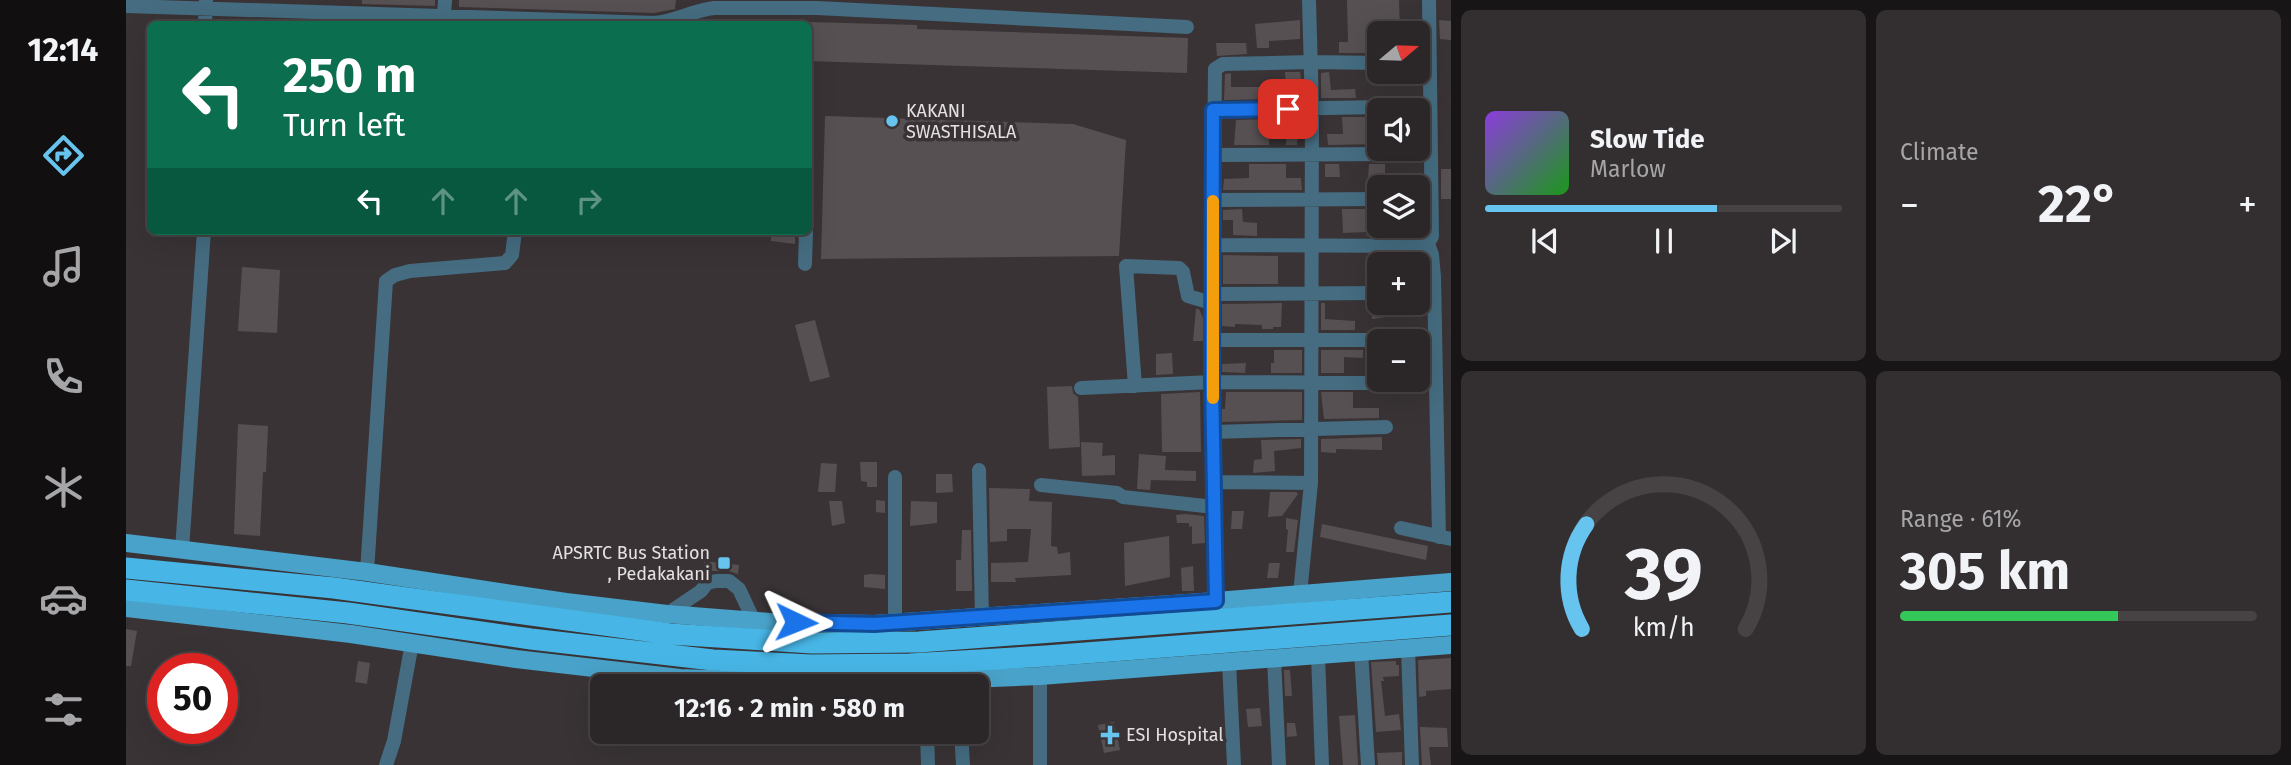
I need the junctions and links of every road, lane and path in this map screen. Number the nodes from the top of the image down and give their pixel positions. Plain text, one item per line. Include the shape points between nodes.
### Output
1 (1309, 0) edge
2 (1429, 0) edge
3 (205, 5) edge
4 (126, 6) edge
5 (444, 8) edge
6 (627, 21) edge
7 (669, 21) edge
8 (1187, 27) dead end
9 (1312, 62) junction
10 (1367, 63) edge
11 (1367, 107) edge
12 (1312, 109) junction
13 (1213, 110) junction
14 (1367, 154) edge
15 (1213, 155) junction
16 (1312, 155) junction
17 (1367, 199) edge
18 (1213, 200) junction
19 (1312, 200) junction
20 (204, 235) edge
21 (514, 235) edge
22 (806, 235) edge
23 (1428, 244) junction
24 (1213, 245) junction
25 (1312, 247) junction
26 (805, 264) dead end
27 (1367, 293) edge
28 (1430, 293) edge
29 (1434, 293) junction
30 (1312, 294) junction
31 (1213, 300) junction
32 (1213, 340) junction
33 (1311, 340) junction
34 (1436, 340) junction
35 (1443, 363) edge
36 (1212, 382) junction
37 (1135, 383) junction
38 (1311, 383) junction
39 (1367, 383) edge
40 (1081, 388) dead end
41 (1386, 427) dead end
42 (1311, 429) junction
43 (1213, 432) junction
44 (979, 470) dead end
45 (895, 477) dead end
46 (1214, 482) junction
47 (1311, 483) junction
48 (1041, 485) dead end
49 (1214, 507) junction
50 (1401, 527) dead end
51 (1445, 538) edge
52 (126, 543) edge
53 (182, 550) junction
54 (126, 568) edge
55 (368, 572) junction
56 (1451, 582) edge
57 (126, 590) edge
58 (1300, 594) junction
59 (1216, 601) junction
60 (1451, 602) edge
61 (126, 608) edge
62 (667, 614) junction
63 (982, 618) junction
64 (754, 621) junction
65 (895, 623) junction
66 (1451, 625) edge
67 (412, 643) junction
68 (1451, 645) edge
69 (1408, 648) junction
70 (1361, 652) junction
71 (1318, 655) junction
72 (1274, 658) junction
73 (1229, 662) junction
74 (645, 674) edge
75 (1040, 676) junction
76 (989, 680) edge
77 (927, 744) edge
78 (961, 744) edge
79 (386, 765) edge
80 (928, 765) edge
81 (962, 765) edge
82 (1040, 765) edge
83 (1234, 765) edge
84 (1279, 765) edge
85 (1322, 765) edge
86 (1368, 765) edge
87 (1412, 765) edge

1 - 9 street
2 - 23 street via 1432,236
3 - 4 street
3 - 5 street
5 - 6 street
7 - 8 street via 706,9 817,8
9 - 10 street
9 - 12 street
9 - 13 street via 1220,65 1215,69
11 - 12 street
12 - 13 street
12 - 16 street
13 - 15 street
14 - 16 street
15 - 16 street
15 - 18 street
16 - 19 street
17 - 19 street
18 - 19 street
18 - 24 street
19 - 25 street
20 - 53 street
21 - 55 street via 506,263 410,271 386,281
22 - 26 street
23 - 25 street
23 - 29 street
24 - 25 street
24 - 31 street
25 - 30 street
27 - 30 street
28 - 29 street
29 - 34 street
30 - 31 street
30 - 33 street
31 - 32 street
31 - 37 street via 1188,296 1179,268 1125,268
32 - 33 street
32 - 36 street
33 - 34 street
33 - 38 street
34 - 35 street
35 - 51 street
36 - 37 street
36 - 38 street
36 - 43 street
37 - 40 street
38 - 39 street
38 - 42 street
41 - 42 street
42 - 43 street
42 - 47 street
43 - 46 street
44 - 63 street
45 - 65 street
46 - 47 street
46 - 49 street
47 - 58 street
48 - 49 street
49 - 59 street
50 - 51 street
52 - 53 main road
53 - 55 main road
54 - 60 highway via 334,588 670,634 812,643 919,642
55 - 62 main road
56 - 58 main road
57 - 66 highway via 713,660 811,665 909,664
58 - 59 main road
59 - 63 main road
61 - 67 main road
62 - 64 main road
62 - 64 street via 707,583 729,581 739,589
63 - 65 main road
64 - 65 main road
67 - 74 main road
67 - 79 street
68 - 69 main road
69 - 70 main road
69 - 87 street
70 - 71 main road
70 - 86 street
71 - 72 main road
71 - 85 street
72 - 73 main road
72 - 84 street
73 - 75 main road
73 - 83 street
75 - 76 main road
75 - 82 street
77 - 80 street
78 - 81 street

